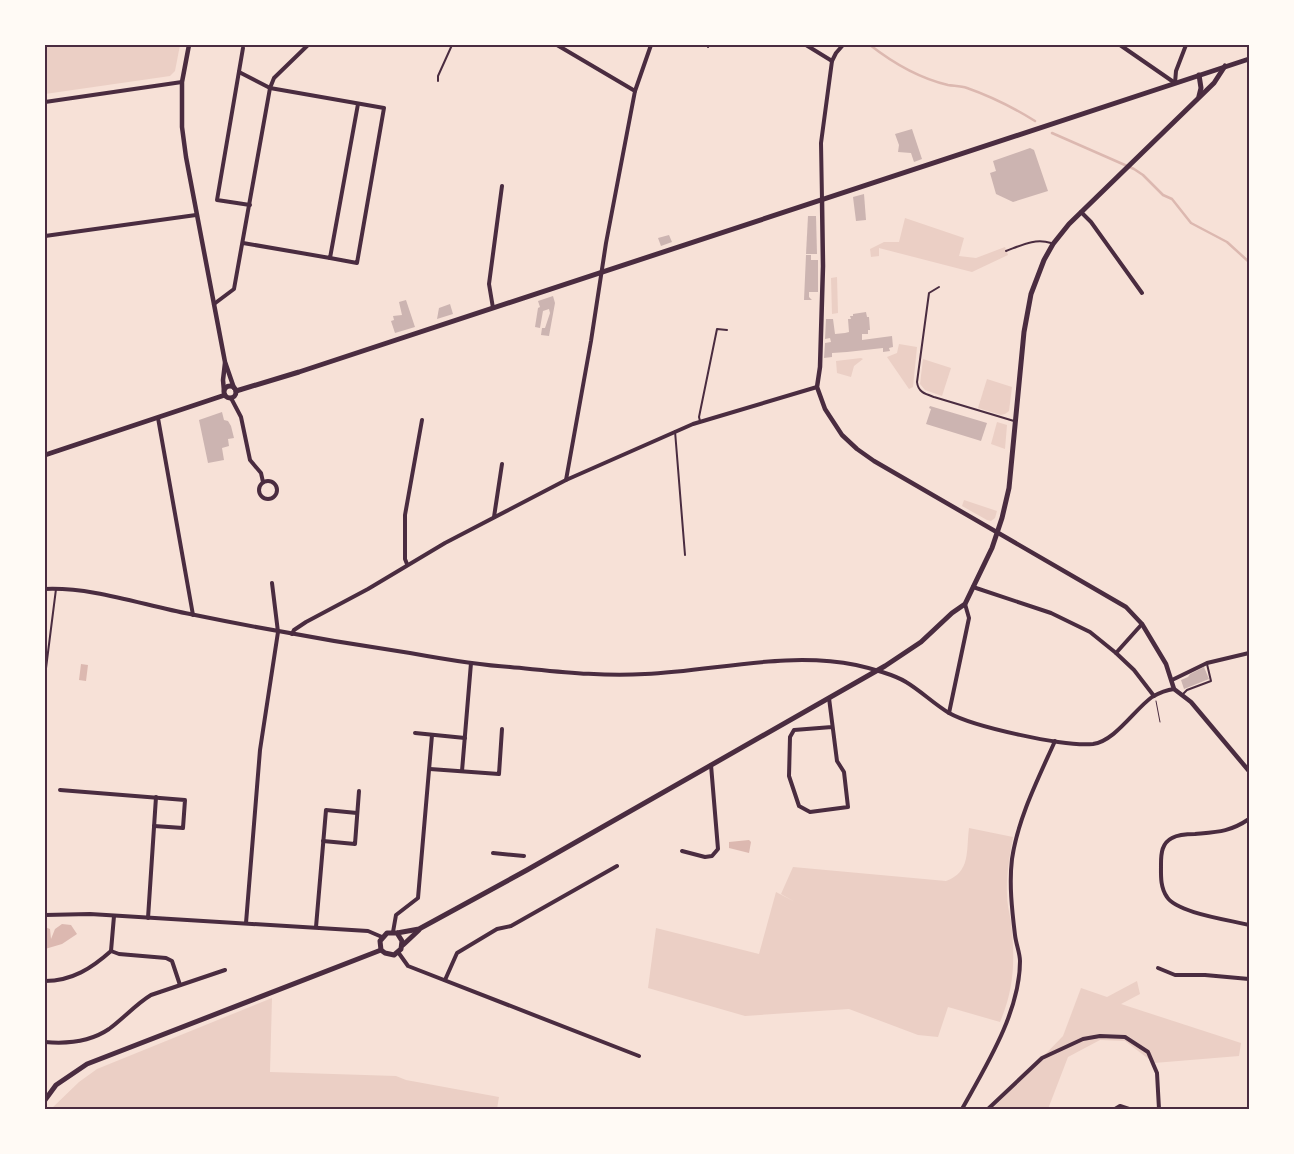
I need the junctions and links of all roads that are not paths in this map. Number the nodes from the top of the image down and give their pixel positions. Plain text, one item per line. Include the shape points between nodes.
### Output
1 (189, 45) edge
2 (308, 45) edge
3 (452, 45) edge
4 (557, 45) edge
5 (651, 45) edge
6 (806, 45) edge
7 (843, 45) edge
8 (1120, 45) edge
9 (1186, 45) edge
10 (243, 48) dead end
11 (1249, 59) edge
12 (832, 61) junction
13 (1225, 66) junction
14 (239, 72) junction
15 (1199, 75) junction
16 (438, 81) dead end
17 (182, 82) junction
18 (1175, 83) junction
19 (270, 88) junction
20 (635, 91) junction
21 (1198, 97) junction
22 (45, 102) edge
23 (358, 104) junction
24 (502, 186) dead end
25 (822, 200) junction
26 (250, 205) junction
27 (1081, 212) junction
28 (196, 215) junction
29 (45, 236) edge
30 (243, 243) junction
31 (1053, 244) junction
32 (1006, 251) dead end
33 (330, 258) junction
34 (602, 272) junction
35 (939, 287) dead end
36 (1142, 294) dead end
37 (214, 304) junction
38 (493, 308) junction
39 (727, 330) dead end
40 (225, 362) junction
41 (817, 387) junction
42 (235, 390) junction
43 (226, 395) junction
44 (158, 418) junction
45 (422, 420) dead end
46 (1014, 421) junction
47 (700, 422) junction
48 (675, 432) junction
49 (45, 455) edge
50 (502, 464) dead end
51 (566, 480) junction
52 (263, 482) junction
53 (494, 517) junction
54 (998, 532) junction
55 (685, 555) dead end
56 (407, 564) junction
57 (272, 583) dead end
58 (973, 587) junction
59 (56, 588) junction
60 (45, 589) edge
61 (965, 604) junction
62 (192, 615) junction
63 (1142, 624) junction
64 (278, 632) junction
65 (292, 634) junction
66 (1249, 652) edge
67 (1116, 653) junction
68 (471, 663) junction
69 (1207, 663) junction
70 (877, 670) junction
71 (45, 676) edge
72 (1172, 680) junction
73 (1174, 689) junction
74 (1183, 694) junction
75 (1154, 696) junction
76 (828, 698) junction
77 (950, 713) junction
78 (832, 727) junction
79 (502, 729) dead end
80 (415, 733) dead end
81 (432, 734) junction
82 (465, 738) junction
83 (1055, 741) junction
84 (711, 765) junction
85 (430, 768) junction
86 (462, 771) junction
87 (1249, 771) edge
88 (60, 790) dead end
89 (359, 791) dead end
90 (156, 797) junction
91 (357, 813) junction
92 (1249, 819) edge
93 (154, 826) junction
94 (323, 841) junction
95 (682, 851) dead end
96 (493, 853) dead end
97 (524, 856) dead end
98 (617, 866) dead end
99 (45, 915) edge
100 (114, 916) junction
101 (148, 918) junction
102 (246, 922) junction
103 (1249, 925) edge
104 (316, 927) junction
105 (419, 929) junction
106 (395, 933) junction
107 (382, 936) junction
108 (402, 945) junction
109 (381, 950) junction
110 (111, 951) junction
111 (398, 952) junction
112 (1158, 968) dead end
113 (225, 970) dead end
114 (1249, 979) edge
115 (445, 980) junction
116 (45, 981) edge
117 (180, 984) junction
118 (45, 1042) edge
119 (640, 1056) dead end
120 (45, 1100) edge
121 (962, 1109) edge
122 (988, 1109) edge
123 (1115, 1109) edge
124 (1129, 1109) edge
125 (1159, 1109) edge

1 - 17 street
2 - 19 street via 274,78
3 - 16 lane
4 - 20 street
5 - 20 street
6 - 12 street
7 - 12 street
8 - 18 street
9 - 18 street
10 - 14 street
11 - 13 main road
12 - 25 street via 821,144
13 - 15 main road
13 - 21 main road via 1214,83
14 - 19 street
14 - 26 street via 217,200
15 - 18 main road
15 - 21 main road via 1201,88
17 - 22 street
17 - 28 street via 182,127
18 - 25 main road
19 - 23 street
19 - 26 street
20 - 34 street
21 - 27 main road
23 - 33 street
23 - 33 street via 384,108 357,263
24 - 38 street via 490,284
25 - 34 main road
25 - 41 street via 823,266
26 - 30 street
27 - 31 main road
27 - 36 street
28 - 29 street
28 - 37 street
30 - 33 street
30 - 37 street via 234,290
31 - 32 lane via 1034,241
31 - 46 main road via 1038,271 1027,309
34 - 38 main road
34 - 51 street
35 - 46 lane via 929,293 917,382 919,389 925,394
37 - 40 street
38 - 42 main road
39 - 47 lane via 716,329
40 - 42 street
40 - 43 street via 223,380
41 - 47 street
41 - 54 street via 833,423 857,449
42 - 43 main road via 235,395
42 - 43 main road via 227,387
43 - 44 main road
43 - 52 street via 241,418 250,460 261,473
44 - 49 main road
44 - 62 street
45 - 56 street via 406,516
46 - 54 main road via 1009,488
47 - 48 street
48 - 51 street
48 - 55 lane
50 - 53 street
51 - 53 street
52 - 52 street via 259,493 263,498 272,498 276,494 276,485 271,481
53 - 56 street
54 - 58 main road
54 - 63 street via 1126,607
56 - 65 street via 306,622
57 - 64 street
58 - 61 main road
58 - 67 street via 1069,621 1090,632
59 - 60 street
59 - 62 street via 114,596
59 - 71 lane
61 - 70 main road via 921,642
61 - 77 street via 969,618
62 - 64 street
63 - 67 street
63 - 72 street
64 - 65 street
64 - 102 street via 260,750
65 - 68 street
66 - 69 street
67 - 75 street
68 - 70 street via 601,674 644,674 753,662 821,660
68 - 82 street
69 - 72 street
69 - 74 lane via 1212,681
70 - 76 main road
70 - 77 street via 904,680
72 - 73 street
73 - 74 street
73 - 75 street
74 - 87 street
75 - 83 street via 1101,742
76 - 78 street
76 - 84 main road
77 - 83 street via 966,720
78 - 78 street via 837,761 844,772 848,807 810,812 799,806 789,776 790,737 794,730
79 - 86 street via 499,774
80 - 81 street
81 - 82 street
81 - 85 street
82 - 86 street
83 - 121 street via 1014,845 1010,884 1020,960 1012,1004 1001,1035
84 - 95 street via 718,848 712,856 705,857
84 - 105 main road
85 - 86 street
85 - 106 street via 418,898 396,915
88 - 90 street
89 - 91 street
90 - 93 street
90 - 93 street via 185,800 183,828
91 - 94 street via 326,810
91 - 94 street via 355,844
92 - 103 street via 1227,831 1172,838 1161,852 1161,882 1171,903 1186,910
93 - 101 street
94 - 104 street
96 - 97 street
98 - 115 street via 457,953
99 - 100 street
100 - 101 street
100 - 110 street
101 - 102 street
102 - 104 street
104 - 107 street via 368,931
105 - 106 main road
105 - 108 main road
106 - 107 main road via 386,932
106 - 108 main road via 402,940
107 - 109 main road
108 - 111 main road
109 - 111 main road via 389,955
109 - 120 main road via 87,1064 56,1085
110 - 116 street via 76,976
110 - 117 street via 166,958 172,961
111 - 115 street via 408,966
112 - 114 street via 1175,975
113 - 117 street
115 - 119 street
117 - 118 street via 151,994 108,1030 77,1042
122 - 125 street via 1042,1058 1100,1036 1125,1037 1148,1052 1157,1073
123 - 124 street via 1120,1106

